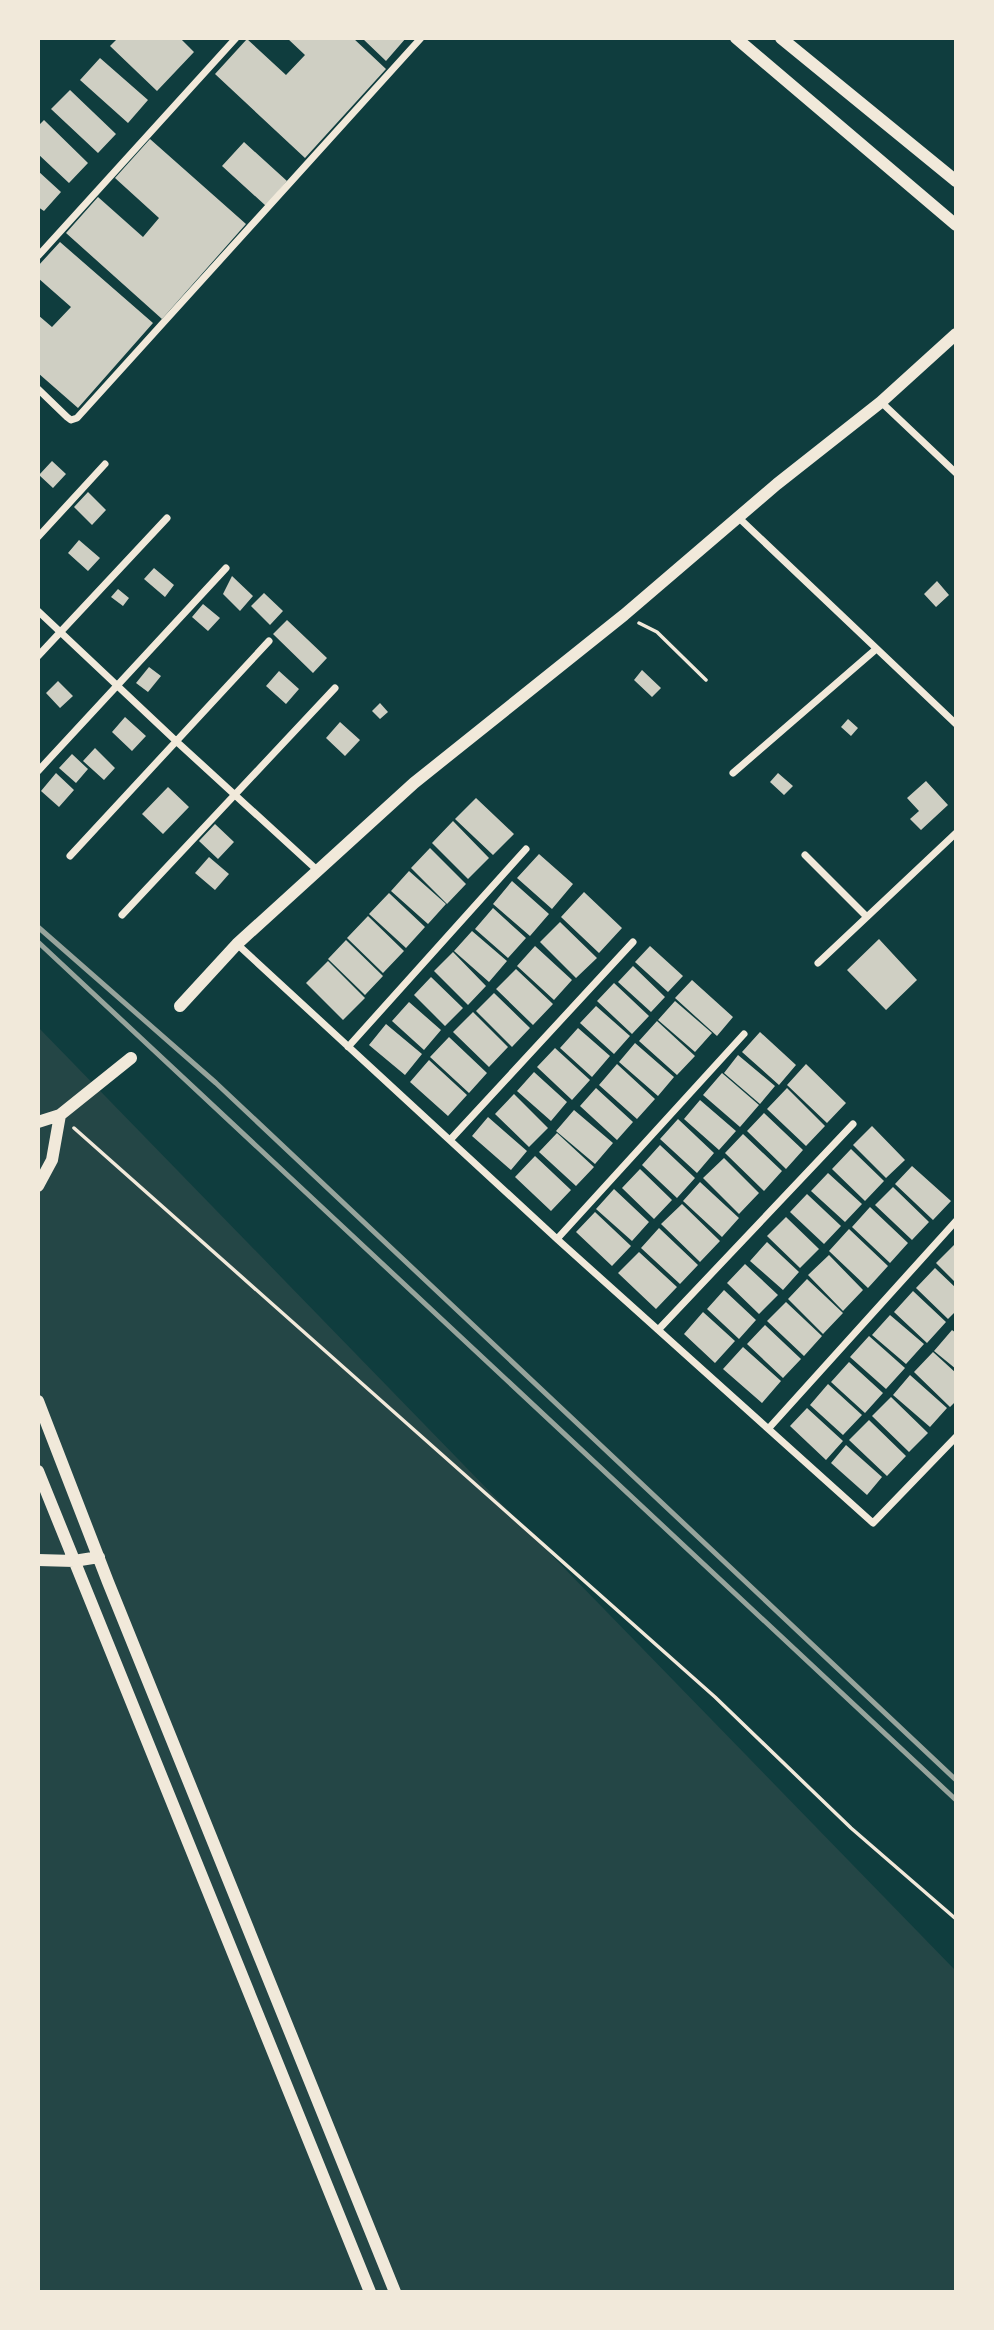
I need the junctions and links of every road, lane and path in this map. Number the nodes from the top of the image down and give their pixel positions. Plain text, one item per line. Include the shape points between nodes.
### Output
1 (236, 38) edge
2 (421, 38) edge
3 (736, 38) edge
4 (781, 38) edge
5 (956, 181) edge
6 (956, 225) edge
7 (38, 256) edge
8 (956, 334) edge
9 (38, 389) edge
10 (881, 402) junction
11 (105, 464) dead end
12 (956, 472) edge
13 (167, 518) dead end
14 (739, 518) junction
15 (38, 537) edge
16 (226, 568) dead end
17 (38, 611) edge
18 (624, 615) junction
19 (60, 632) junction
20 (269, 641) dead end
21 (876, 650) junction
22 (38, 656) edge
23 (706, 680) dead end
24 (116, 685) junction
25 (335, 688) dead end
26 (956, 724) edge
27 (176, 741) junction
28 (38, 772) edge
29 (733, 773) dead end
30 (234, 794) junction
31 (956, 833) edge
32 (526, 849) dead end
33 (805, 855) dead end
34 (70, 856) dead end
35 (317, 870) junction
36 (122, 915) dead end
37 (866, 916) junction
38 (633, 942) dead end
39 (237, 944) junction
40 (818, 963) dead end
41 (180, 1006) dead end
42 (744, 1034) dead end
43 (348, 1047) junction
44 (131, 1058) dead end
45 (60, 1115) junction
46 (38, 1122) edge
47 (853, 1124) dead end
48 (450, 1140) junction
49 (38, 1186) edge
50 (956, 1221) edge
51 (557, 1239) junction
52 (659, 1329) junction
53 (38, 1401) edge
54 (769, 1428) junction
55 (956, 1437) edge
56 (38, 1471) edge
57 (99, 1556) junction
58 (38, 1560) edge
59 (74, 1561) junction
60 (956, 1919) edge
61 (370, 2291) edge
62 (395, 2291) edge

1 - 7 street
2 - 9 street via 77,418 71,420
3 - 6 street
4 - 5 street
8 - 10 street
10 - 12 street
10 - 14 street
11 - 15 street
13 - 19 street
14 - 18 street
14 - 21 street
16 - 24 street
17 - 19 street
18 - 23 path via 657,632
18 - 35 street via 414,783
19 - 22 street
19 - 24 street
20 - 27 street
21 - 26 street
21 - 29 street
24 - 27 street
24 - 28 street
25 - 30 street
27 - 30 street
27 - 34 street
30 - 35 street
30 - 36 street
31 - 37 street
32 - 43 street
33 - 37 street
35 - 39 street
37 - 40 street
38 - 48 street
39 - 41 street
39 - 43 street
42 - 51 street
43 - 48 street
44 - 45 street
45 - 46 street
45 - 49 street via 52,1160
45 - 60 path via 715,1696 851,1828
47 - 52 street
48 - 51 street
50 - 54 street
51 - 52 street
52 - 54 street
53 - 57 street
54 - 55 street via 873,1523
56 - 59 street
57 - 59 street
57 - 62 street
58 - 59 street
59 - 61 street

